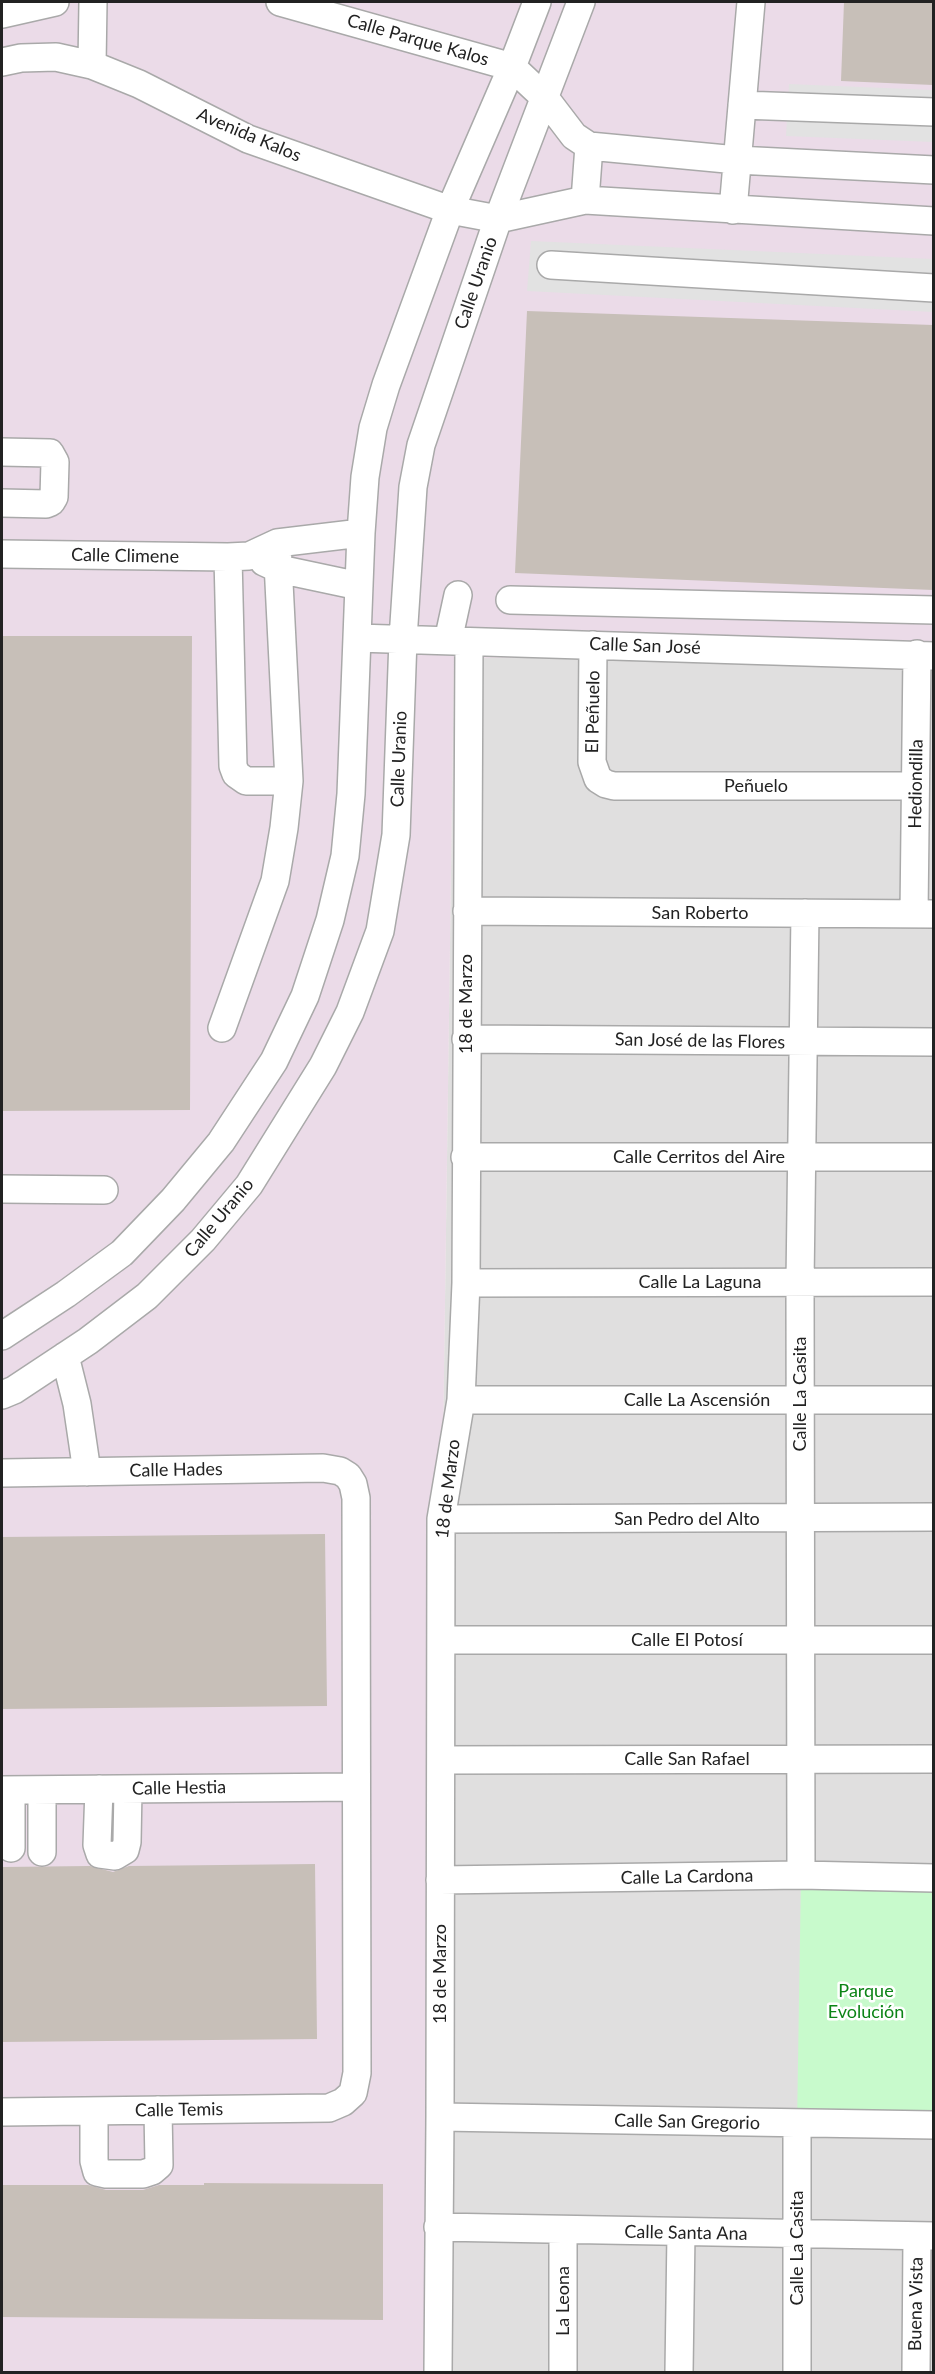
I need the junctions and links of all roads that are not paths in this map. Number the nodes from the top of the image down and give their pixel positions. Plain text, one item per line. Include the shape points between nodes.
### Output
1 (55, 2) edge
2 (93, 2) edge
3 (280, 2) edge
4 (537, 2) edge
5 (581, 2) edge
6 (751, 2) edge
7 (2, 14) edge
8 (2, 62) edge
9 (92, 65) junction
10 (512, 67) junction
11 (545, 98) junction
12 (742, 105) junction
13 (933, 112) edge
14 (589, 146) junction
15 (737, 160) junction
16 (933, 170) edge
17 (585, 200) junction
18 (450, 210) junction
19 (733, 210) junction
20 (498, 219) junction
21 (933, 221) edge
22 (551, 265) dead end
23 (933, 288) edge
24 (2, 452) edge
25 (2, 503) edge
26 (361, 533) junction
27 (2, 554) edge
28 (239, 556) junction
29 (278, 556) junction
30 (359, 586) junction
31 (459, 595) dead end
32 (510, 600) dead end
33 (933, 610) edge
34 (357, 638) junction
35 (404, 639) junction
36 (458, 641) junction
37 (593, 645) junction
38 (925, 655) edge
39 (598, 779) joint
40 (288, 781) junction
41 (915, 786) junction
42 (467, 911) junction
43 (805, 913) junction
44 (924, 914) edge
45 (222, 1028) dead end
46 (466, 1039) junction
47 (802, 1042) junction
48 (933, 1042) edge
49 (465, 1156) junction
50 (802, 1157) junction
51 (933, 1157) edge
52 (2, 1189) edge
53 (104, 1190) dead end
54 (800, 1282) junction
55 (933, 1282) edge
56 (466, 1283) junction
57 (2, 1336) edge
58 (65, 1356) junction
59 (2, 1395) edge
60 (461, 1400) junction
61 (800, 1400) junction
62 (933, 1400) edge
63 (87, 1472) junction
64 (2, 1473) edge
65 (933, 1517) edge
66 (441, 1519) junction
67 (800, 1519) junction
68 (441, 1640) junction
69 (800, 1640) junction
70 (933, 1640) edge
71 (802, 1759) junction
72 (933, 1759) edge
73 (441, 1760) junction
74 (356, 1787) junction
75 (99, 1789) junction
76 (128, 1789) junction
77 (6, 1790) edge
78 (42, 1790) junction
79 (11, 1848) dead end
80 (42, 1852) dead end
81 (801, 1875) junction
82 (933, 1878) edge
83 (440, 1880) junction
84 (158, 2110) junction
85 (94, 2111) junction
86 (2, 2112) edge
87 (440, 2117) junction
88 (797, 2124) junction
89 (933, 2125) edge
90 (438, 2227) junction
91 (563, 2230) junction
92 (681, 2233) junction
93 (796, 2235) junction
94 (925, 2236) edge
95 (438, 2373) edge
96 (563, 2373) edge
97 (680, 2373) edge
98 (797, 2373) edge
99 (916, 2373) edge

1 - 7 street
2 - 9 street
3 - 10 street, Calle Parque Kalos
4 - 10 street
5 - 11 street, Calle Uranio
6 - 12 street
8 - 9 street, Avenida Kalos via 56,57
9 - 18 street, Avenida Kalos via 140,84 248,139
10 - 11 street, Calle Parque Kalos
10 - 18 street
11 - 14 street, Calle Parque Kalos via 574,136
11 - 20 street, Calle Uranio
12 - 13 street
12 - 15 street
14 - 15 street
14 - 17 street
15 - 16 street
15 - 19 street
17 - 19 street
17 - 20 street
18 - 20 street, Avenida Kalos
18 - 26 street via 373,428
19 - 21 street
20 - 35 street, Calle Uranio via 421,445 413,487
22 - 23 street
24 - 25 street via 50,453 55,462 51,502
26 - 29 street, Calle Climene
26 - 30 street
27 - 28 street, Calle Climene
28 - 29 street, Calle Climene
28 - 40 street via 233,766 246,782
29 - 30 street
29 - 40 street
30 - 34 street
31 - 36 street, 18 de Marzo
32 - 33 street
34 - 35 street, Calle San José
34 - 57 street via 345,856 330,920 305,996 274,1061 221,1142 122,1253
35 - 36 street, Calle San José
35 - 58 street, Calle Uranio via 396,834 380,931 350,1012 323,1066 249,1185 203,1240 147,1296
36 - 37 street, Calle San José
36 - 42 street, 18 de Marzo
37 - 38 street, Calle San José
37 - 39 street, El Peñuelo via 592,762
38 - 41 street, Hediondilla
39 - 41 street, Peñuelo via 614,786
40 - 45 street via 275,881
41 - 44 street, Hediondilla
42 - 43 street, San Roberto
42 - 46 street, 18 de Marzo
43 - 44 street, San Roberto
43 - 47 street, Calle La Casita
46 - 47 street, San José de las Flores
46 - 49 street, 18 de Marzo
47 - 48 street, San José de las Flores
47 - 50 street, Calle La Casita
49 - 50 street, Calle Cerritos del Aire
49 - 56 street, 18 de Marzo
50 - 51 street, Calle Cerritos del Aire
50 - 54 street, Calle La Casita
52 - 53 street
54 - 55 street, Calle La Laguna
54 - 56 street, Calle La Laguna
54 - 61 street, Calle La Casita
56 - 60 street, 18 de Marzo
58 - 59 street, Calle Uranio
58 - 63 street via 78,1404
60 - 61 street, Calle La Ascensión
60 - 66 street, 18 de Marzo
61 - 62 street, Calle La Ascensión
61 - 67 street, Calle La Casita
63 - 64 street, Calle Hades
63 - 74 street, Calle Hades via 323,1468 348,1476 356,1498
65 - 67 street, San Pedro del Alto
66 - 67 street, San Pedro del Alto
66 - 68 street, 18 de Marzo
67 - 69 street, Calle La Casita
68 - 69 street, Calle El Potosí
68 - 73 street, 18 de Marzo
69 - 70 street, Calle El Potosí
69 - 71 street, Calle La Casita
71 - 72 street, Calle San Rafael
71 - 73 street, Calle San Rafael
71 - 81 street, Calle La Casita
73 - 83 street, 18 de Marzo
74 - 76 street, Calle Hestia
74 - 84 street, Calle Temis via 357,2073 352,2093 329,2108
75 - 76 street, Calle Hestia
75 - 76 street via 97,1845 100,1854 115,1856 125,1850 127,1842
75 - 78 street, Calle Hestia
77 - 78 street, Calle Hestia
77 - 79 street
78 - 80 street
81 - 82 street, Calle La Cardona
81 - 83 street, Calle La Cardona
83 - 87 street, 18 de Marzo
84 - 85 street, Calle Temis
84 - 85 street via 159,2165 143,2174 97,2172
85 - 86 street, Calle Temis
87 - 88 street, Calle San Gregorio
87 - 90 street, 18 de Marzo
88 - 89 street, Calle San Gregorio
88 - 93 street, Calle La Casita
90 - 91 street, Calle Santa Ana
90 - 95 street, 18 de Marzo
91 - 92 street, Calle Santa Ana
91 - 96 street, La Leona
92 - 93 street, Calle Santa Ana
92 - 97 street
93 - 94 street, Calle Santa Ana
93 - 98 street, Calle La Casita
94 - 99 street, Buena Vista

